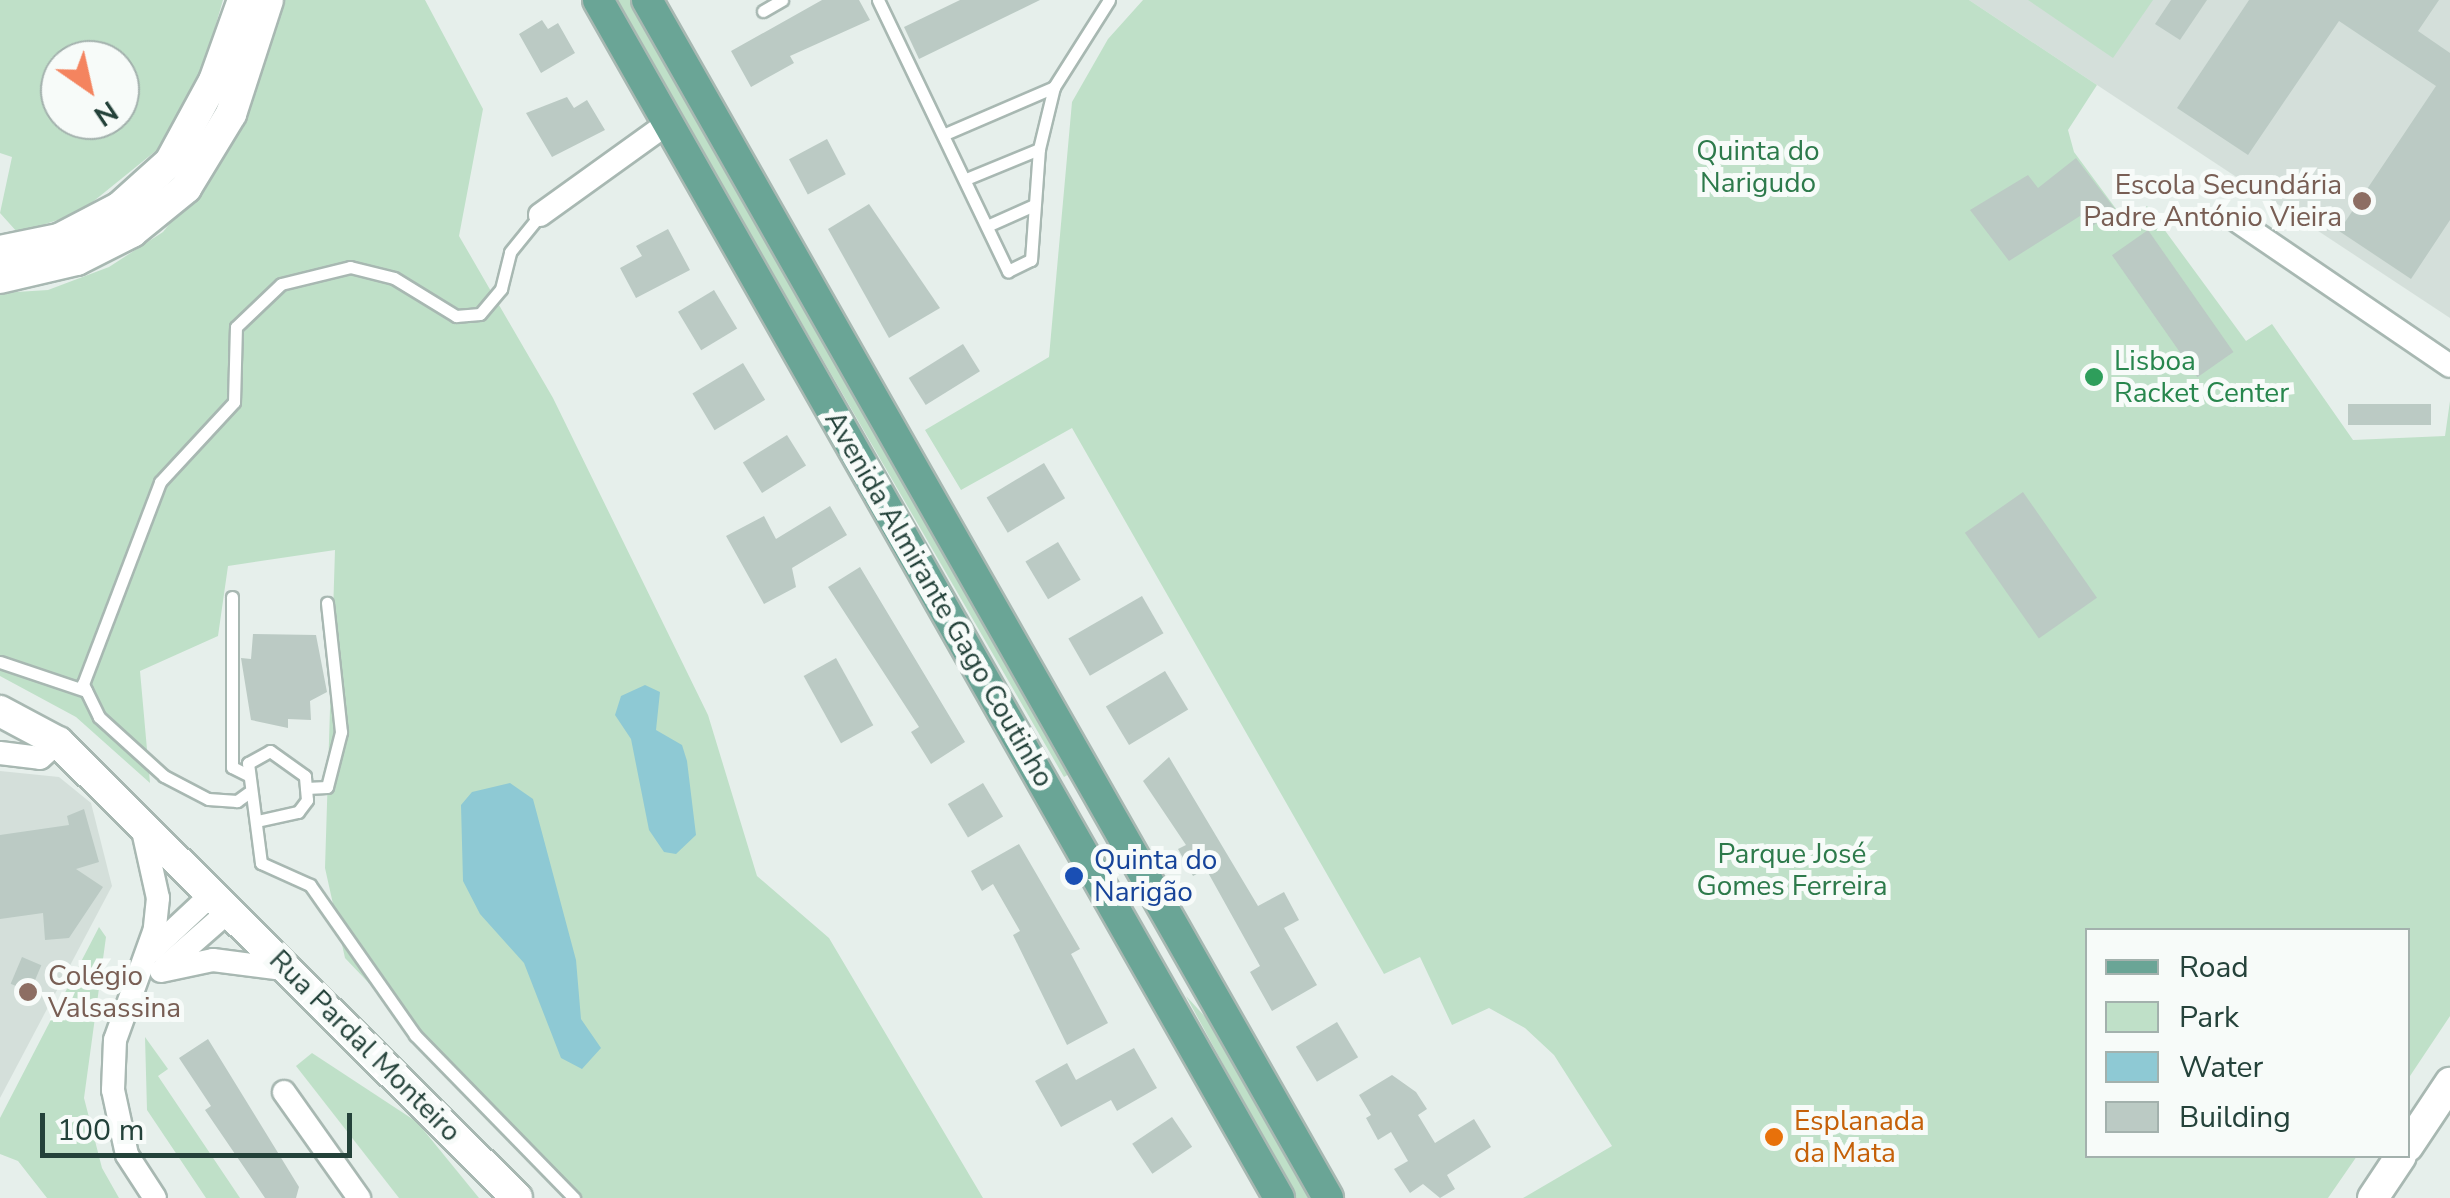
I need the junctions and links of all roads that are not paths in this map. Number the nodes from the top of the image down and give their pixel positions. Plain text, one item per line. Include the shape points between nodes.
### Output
1 (243, 0) edge
2 (268, 0) edge
3 (598, 0) edge
4 (647, 0) edge
5 (782, 0) edge
6 (878, 0) edge
7 (1109, 0) edge
8 (763, 11) dead end
9 (1054, 86) junction
10 (668, 123) junction
11 (944, 134) junction
12 (1039, 149) junction
13 (966, 179) junction
14 (1034, 205) junction
15 (540, 215) joint
16 (2239, 222) dead end
17 (987, 226) junction
18 (0, 251) edge
19 (0, 278) edge
20 (2450, 366) edge
21 (232, 597) dead end
22 (326, 603) dead end
23 (0, 662) edge
24 (86, 691) junction
25 (0, 712) edge
26 (58, 742) junction
27 (0, 753) edge
28 (248, 775) junction
29 (306, 788) junction
30 (248, 793) junction
31 (257, 820) junction
32 (141, 824) junction
33 (1133, 856) junction
34 (1097, 878) junction
35 (1156, 896) junction
36 (220, 902) junction
37 (1120, 918) junction
38 (154, 963) junction
39 (290, 970) junction
40 (2450, 1083) edge
41 (284, 1092) dead end
42 (2410, 1143) edge
43 (2400, 1158) edge
44 (155, 1198) edge
45 (359, 1198) edge
46 (517, 1198) edge
47 (574, 1198) edge
48 (1279, 1198) edge
49 (1328, 1198) edge
50 (2373, 1198) edge

1 - 18 street via 214,82 170,162 120,208 59,239
2 - 19 street via 231,114 186,188 132,232 77,260
3 - 10 main road, Avenida Almirante Gago Coutinho
4 - 33 main road, Avenida Almirante Gago Coutinho
5 - 8 lane
6 - 11 lane
7 - 9 lane
9 - 11 lane
9 - 12 lane
10 - 15 street
10 - 34 main road, Avenida Almirante Gago Coutinho
11 - 13 lane
12 - 13 lane
12 - 14 lane
13 - 17 lane
14 - 17 lane
14 - 17 lane via 1031,260 1008,271
15 - 24 lane via 510,252 501,289 480,314 456,316 394,278 350,268 311,271 254,303 236,327 234,402 160,482 116,583
16 - 20 street
21 - 28 lane via 232,767
22 - 29 lane via 341,732 326,787
23 - 24 lane
24 - 30 lane via 100,717 164,776 208,799 237,801
25 - 26 street, Rua Pardal Monteiro
26 - 27 street via 40,758
26 - 32 street, Rua Pardal Monteiro
28 - 29 lane via 248,763 270,751 290,759
28 - 30 lane
29 - 31 lane via 298,812
30 - 31 lane
31 - 47 lane via 261,863 310,885 416,1034
32 - 36 street, Rua Pardal Monteiro
32 - 38 street via 158,898
33 - 34 main road
33 - 35 main road, Avenida Almirante Gago Coutinho
34 - 37 main road, Avenida Almirante Gago Coutinho
35 - 37 main road
35 - 49 main road, Avenida Almirante Gago Coutinho
36 - 38 street
36 - 39 street, Rua Pardal Monteiro
37 - 48 main road, Avenida Almirante Gago Coutinho
38 - 39 street via 213,960
38 - 44 street via 115,1040 113,1090 126,1155
39 - 46 street, Rua Pardal Monteiro
40 - 42 street
41 - 45 street
43 - 50 street

